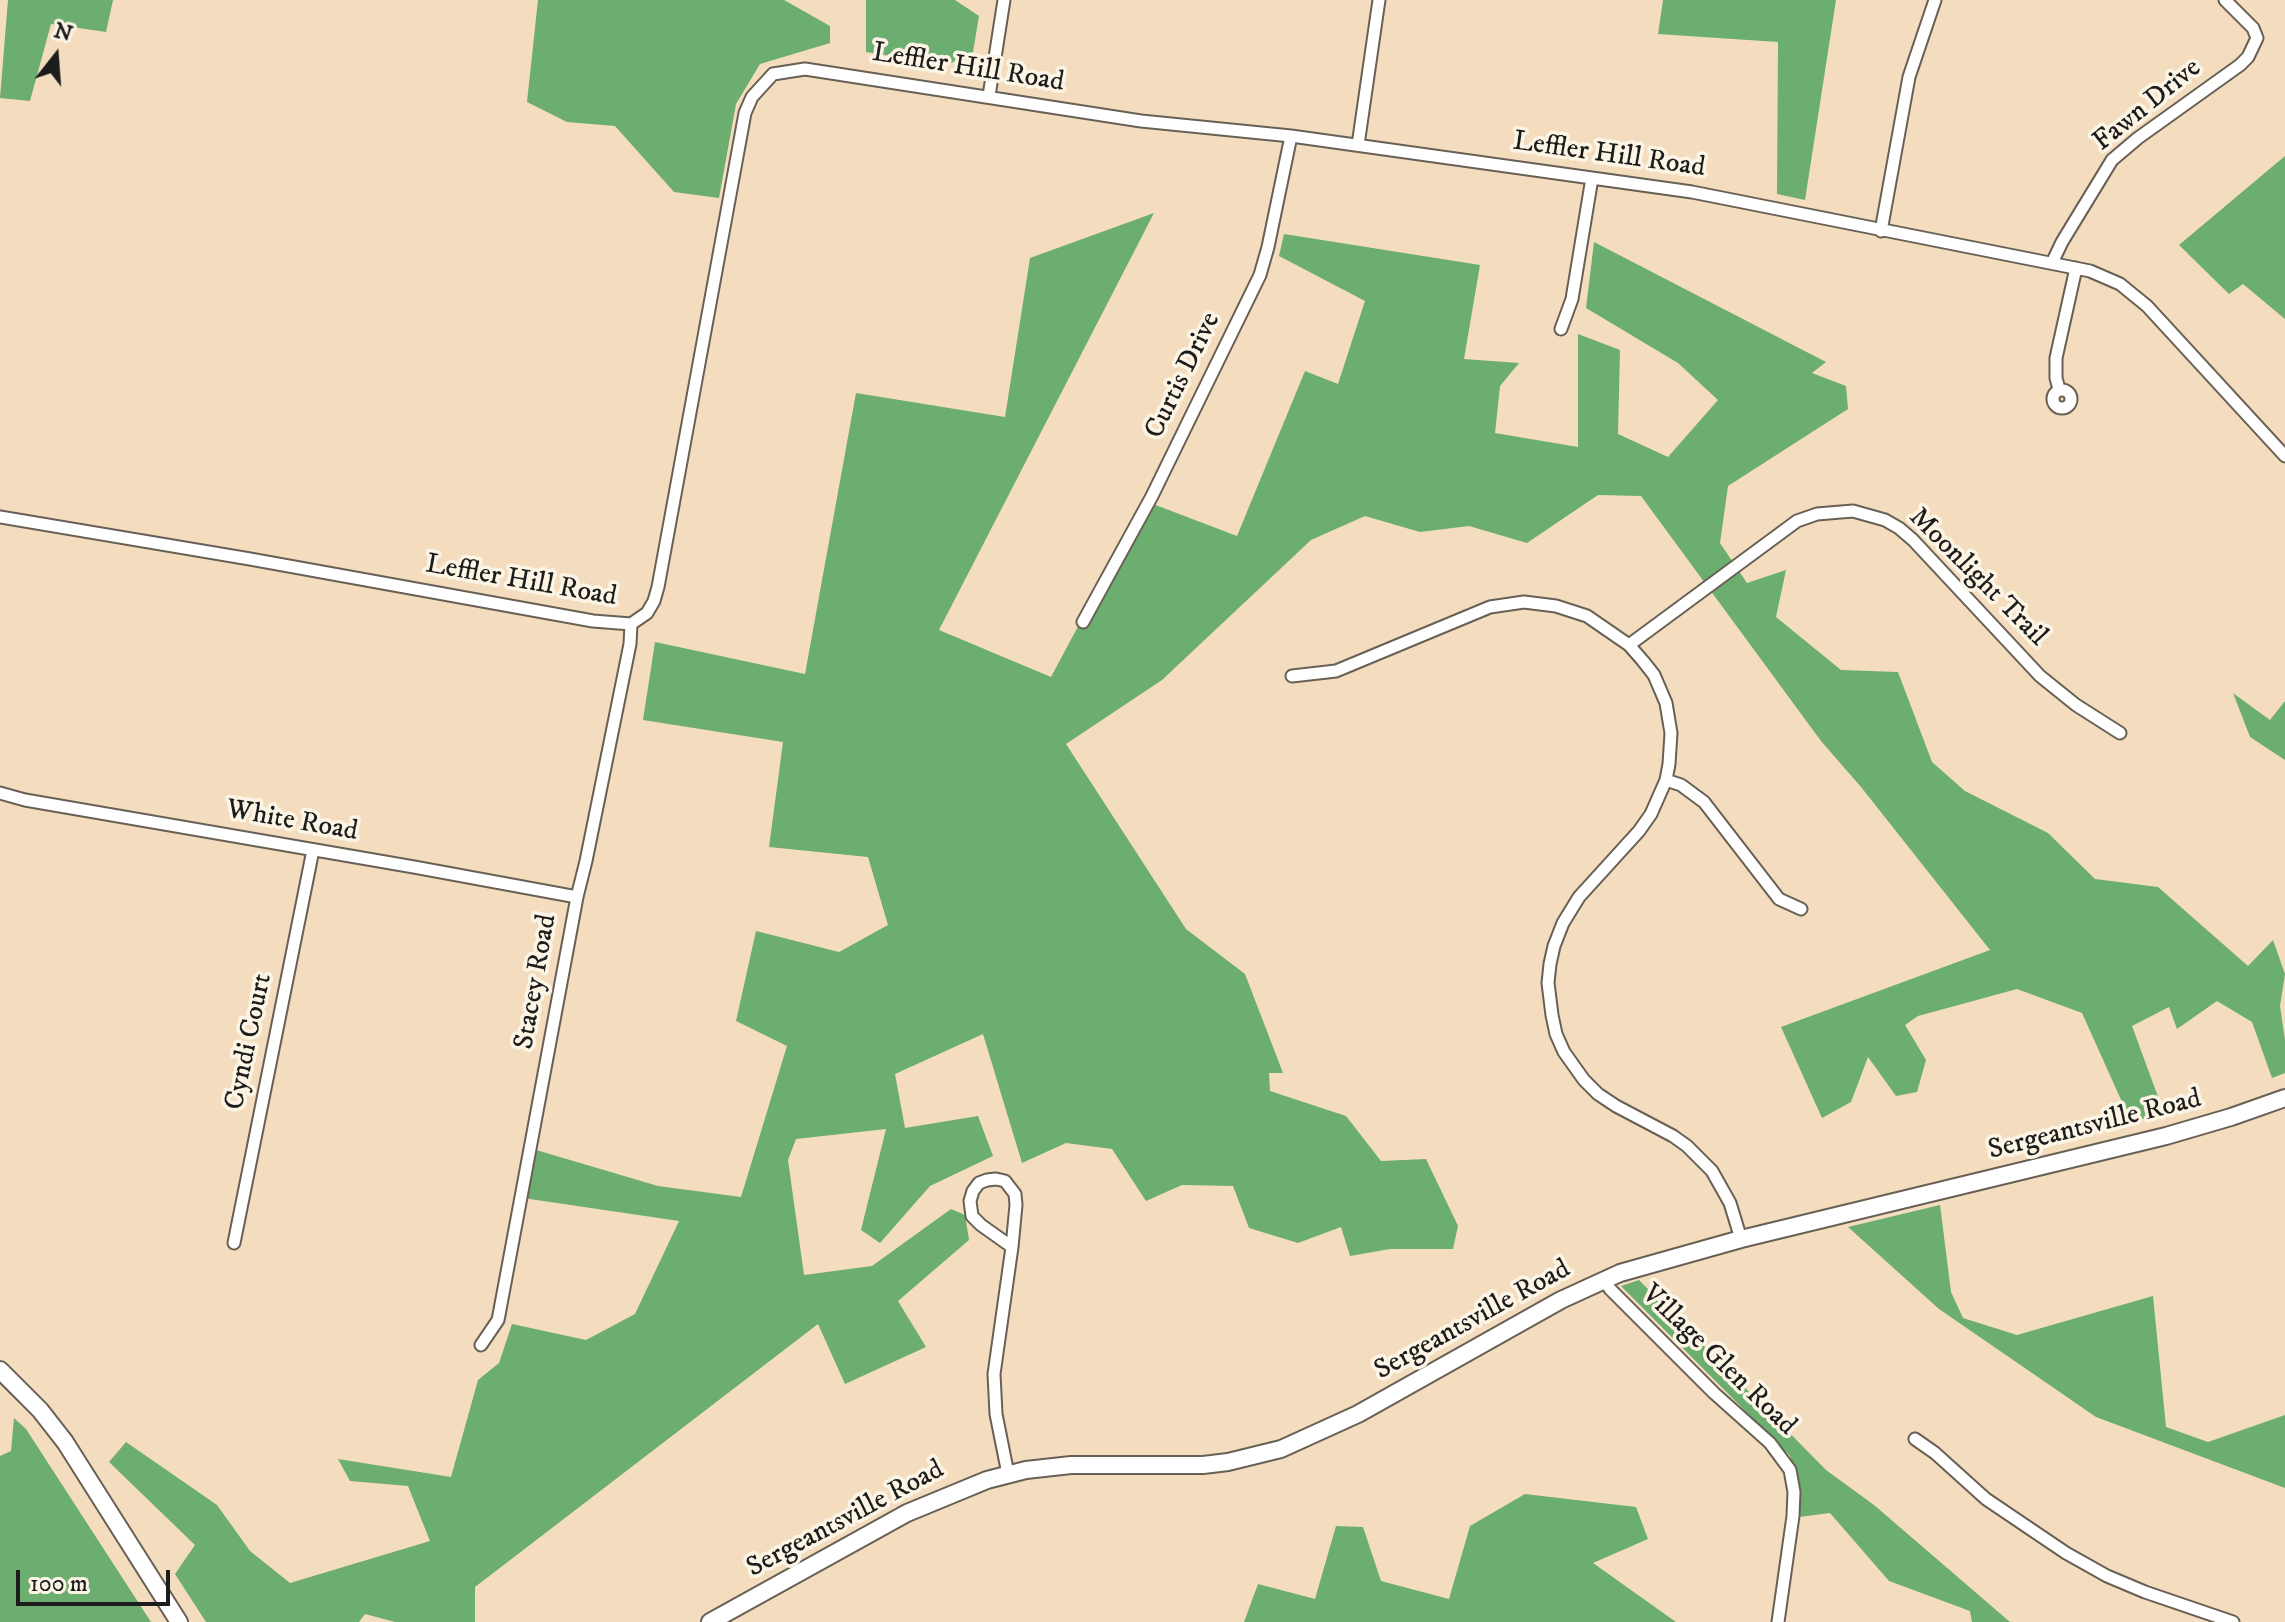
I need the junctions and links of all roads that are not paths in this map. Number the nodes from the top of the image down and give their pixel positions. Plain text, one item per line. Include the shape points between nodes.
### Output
1 (1004, 0) edge
2 (1379, 0) edge
3 (1935, 0) edge
4 (2225, 0) edge
5 (989, 96) junction
6 (1291, 136) junction
7 (1358, 145) junction
8 (1592, 178) junction
9 (1881, 231) junction
10 (2052, 263) junction
11 (2076, 268) junction
12 (1561, 329) dead end
13 (2059, 389) dead end
14 (2285, 456) edge
15 (0, 517) edge
16 (1083, 622) dead end
17 (631, 624) junction
18 (1629, 645) junction
19 (1292, 676) dead end
20 (2120, 733) dead end
21 (1666, 780) junction
22 (0, 793) edge
23 (313, 850) junction
24 (577, 897) junction
25 (1801, 909) dead end
26 (2285, 1098) edge
27 (1741, 1239) junction
28 (234, 1243) dead end
29 (1012, 1247) junction
30 (1604, 1280) junction
31 (481, 1345) dead end
32 (0, 1370) edge
33 (1915, 1439) dead end
34 (1008, 1474) junction
35 (179, 1622) edge
36 (710, 1622) edge
37 (1778, 1622) edge
38 (2233, 1622) edge

1 - 5 street
2 - 7 street
3 - 9 street via 1909,77
4 - 10 street, Fawn Drive via 2253,28 2257,38 2248,57 2112,160
5 - 6 street, Leffler Hill Road via 1166,124
5 - 17 street, Leffler Hill Road via 805,69 773,74 752,97 658,587 647,613
6 - 7 street, Leffler Hill Road
6 - 16 street, Curtis Drive via 1260,275 1152,496
7 - 8 street, Leffler Hill Road
8 - 9 street, Leffler Hill Road via 1720,196
8 - 12 street via 1572,299
9 - 10 street, Leffler Hill Road
10 - 11 street, Leffler Hill Road
11 - 13 street via 2056,358
11 - 14 street, Leffler Hill Road via 2106,276 2134,294
15 - 17 street, Leffler Hill Road
17 - 24 street, Stacey Road
18 - 19 street via 1587,616 1524,602 1490,607 1336,671
18 - 20 street, Moonlight Trail via 1797,521 1853,511 1899,528 2040,676
18 - 21 street via 1654,675 1666,703 1671,733
21 - 25 street via 1704,802 1779,899
21 - 27 street via 1639,831 1579,897 1563,923 1550,964 1552,1015 1564,1052 1598,1094 1673,1136 1712,1171 1730,1203
22 - 23 street, White Road
23 - 24 street, White Road
23 - 28 street, Cyndi Court
24 - 31 street, Stacey Road via 498,1320
26 - 27 main road, Sergeantsville Road via 2156,1139
27 - 30 main road, Sergeantsville Road
29 - 29 street via 1015,1194 1005,1181 979,1183 970,1201 972,1216
29 - 34 street via 994,1374
30 - 34 main road, Sergeantsville Road via 1358,1414 1281,1449 1203,1465 1071,1465
30 - 37 street, Village Glen Road via 1770,1443 1790,1470 1793,1516
32 - 35 main road via 65,1442
33 - 38 street via 1986,1499 2066,1553 2145,1592
34 - 36 main road, Sergeantsville Road via 907,1513

